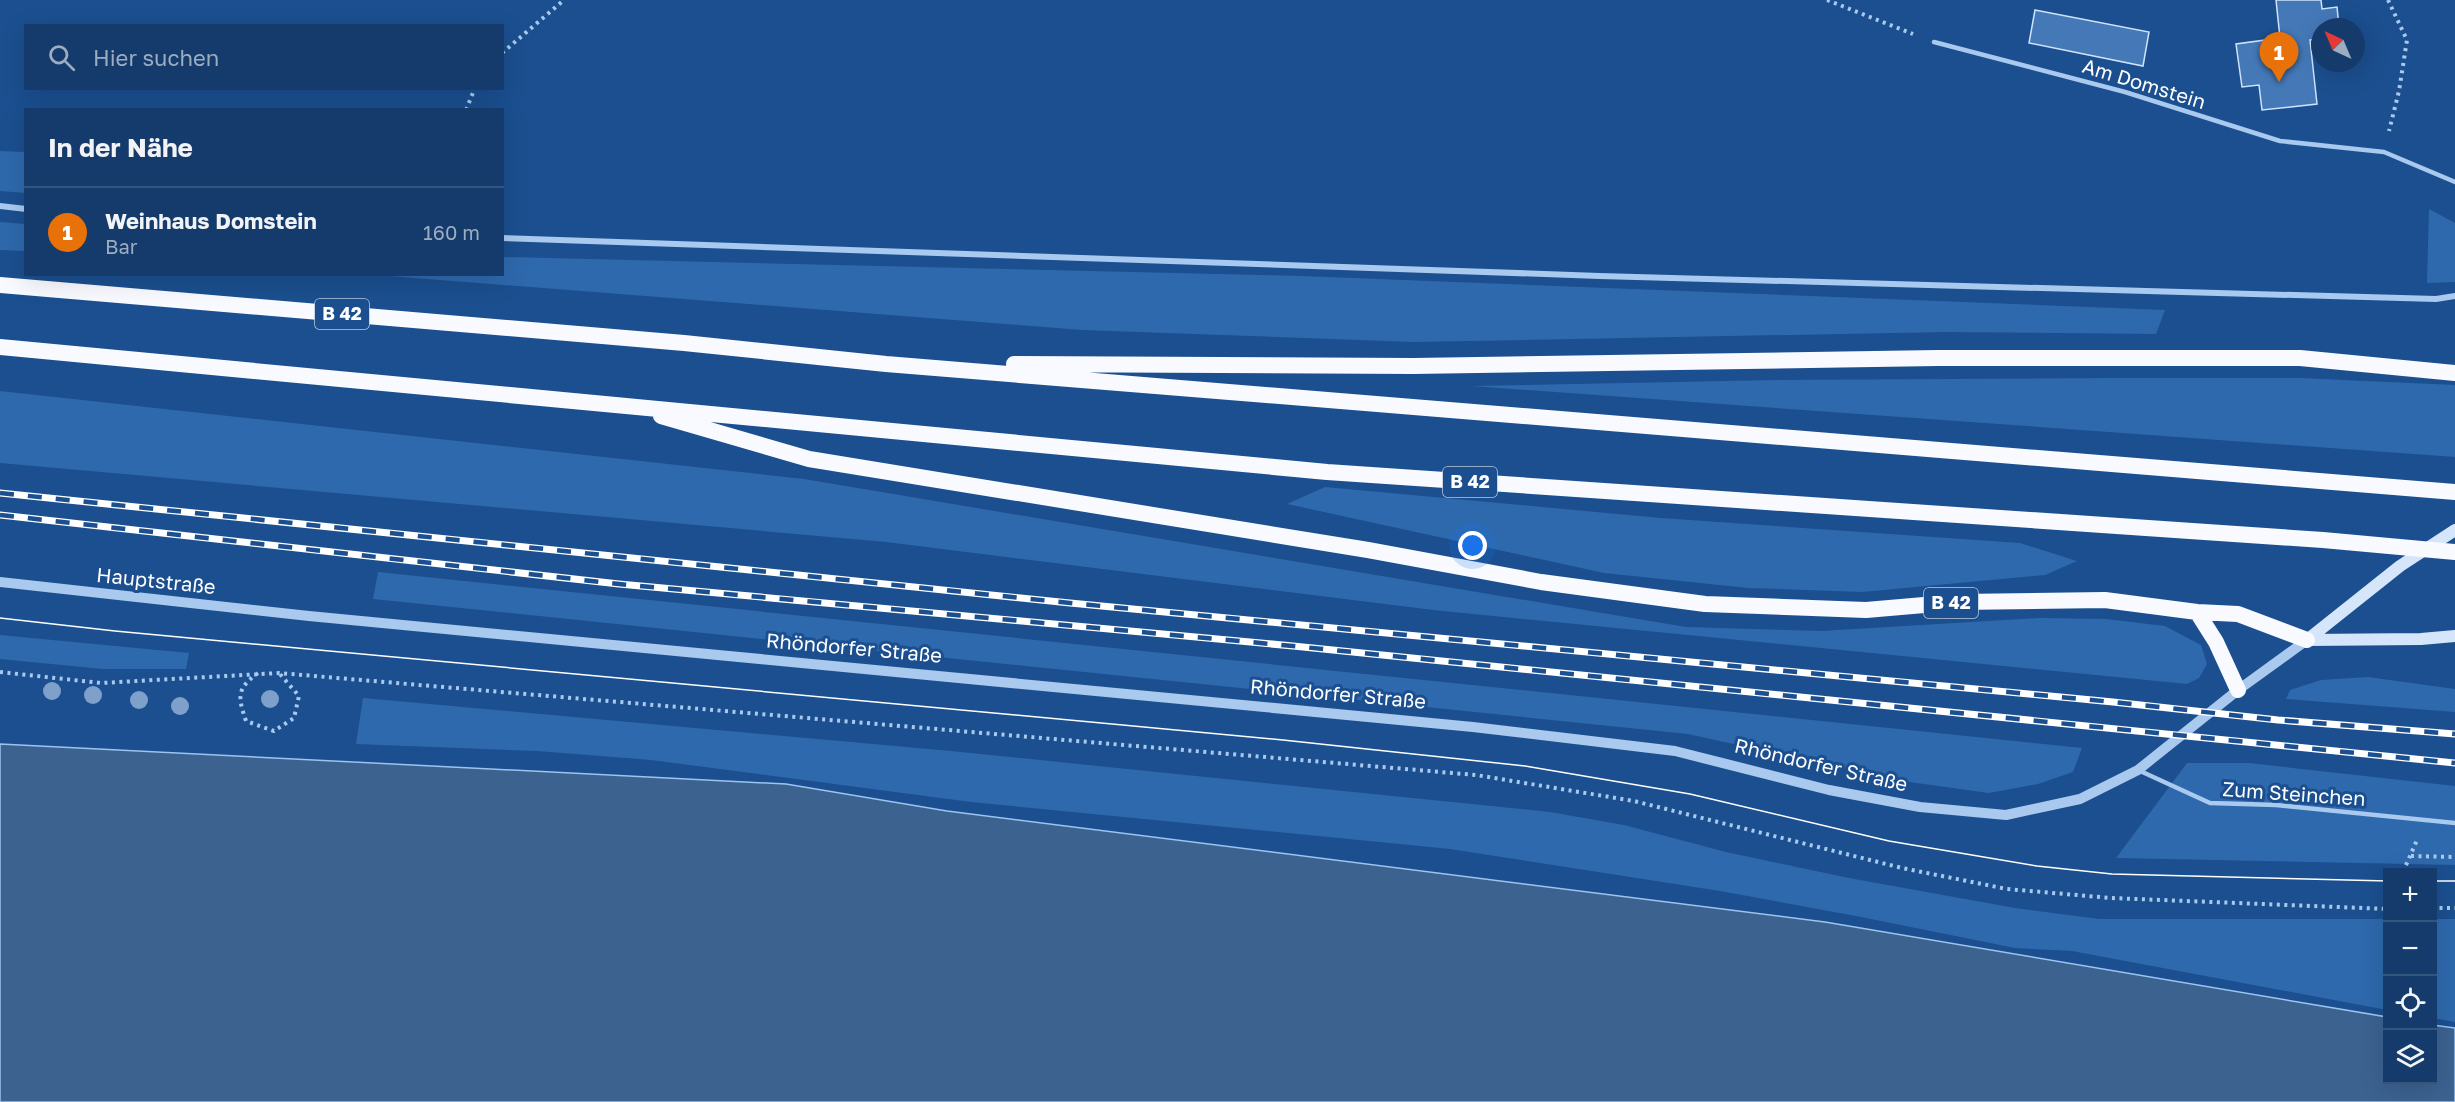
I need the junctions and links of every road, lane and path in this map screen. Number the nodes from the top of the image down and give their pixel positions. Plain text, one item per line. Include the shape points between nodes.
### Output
1 (564, 0) edge
2 (1827, 0) edge
3 (2388, 0) edge
4 (1934, 42) joint
5 (504, 51) edge
6 (474, 90) edge
7 (467, 108) edge
8 (2384, 152) junction
9 (2455, 182) edge
10 (0, 206) edge
11 (24, 209) edge
12 (504, 238) edge
13 (0, 285) edge
14 (2455, 296) edge
15 (0, 347) edge
16 (886, 364) junction
17 (2455, 373) edge
18 (619, 405) junction
19 (2455, 492) edge
20 (2455, 530) edge
21 (2455, 552) edge
22 (0, 582) edge
23 (2197, 612) junction
24 (309, 616) joint
25 (2455, 636) edge
26 (2307, 640) junction
27 (0, 672) edge
28 (259, 673) junction
29 (279, 673) junction
30 (2238, 690) junction
31 (2138, 770) junction
32 (2421, 821) junction
33 (2455, 823) edge
34 (2411, 856) junction
35 (2455, 857) edge
36 (2405, 868) edge
37 (2437, 908) edge
38 (2455, 908) edge
39 (2383, 909) edge

1 - 5 path
2 - 4 path
3 - 8 path via 2407,40
4 - 8 lane, Am Domstein via 2125,92 2280,141
6 - 7 path
8 - 9 lane, Am Domstein
10 - 11 street
12 - 14 street via 1803,283 2436,299
13 - 16 highway, B 42
15 - 18 highway, B 42
16 - 17 highway via 1413,366 1938,358 2300,358
16 - 19 highway, B 42
18 - 21 highway, B 42 via 1327,472
18 - 23 highway, B 42 via 809,459 1541,582 1693,603 1866,610 1959,602 2106,600
20 - 26 main road, Rhöndorfer Straße via 2400,566
22 - 24 street, Hauptstraße
23 - 26 highway, B 42 via 2238,614
23 - 30 highway
24 - 31 street, Rhöndorfer Straße via 1473,727 1675,751 1829,790 1920,807 2006,815 2079,799
25 - 26 main road
26 - 30 street, Rhöndorfer Straße
27 - 28 path via 101,683
28 - 29 path
28 - 29 path via 245,682 238,699 246,721 273,731 294,718 299,696
29 - 39 path via 1476,775 1634,801 1902,868 2007,889 2111,898
30 - 31 street, Rhöndorfer Straße
31 - 32 lane, Zum Steinchen via 2210,803 2276,805
32 - 33 lane, Zum Steinchen
32 - 34 path
34 - 35 path
34 - 36 path
37 - 38 path

